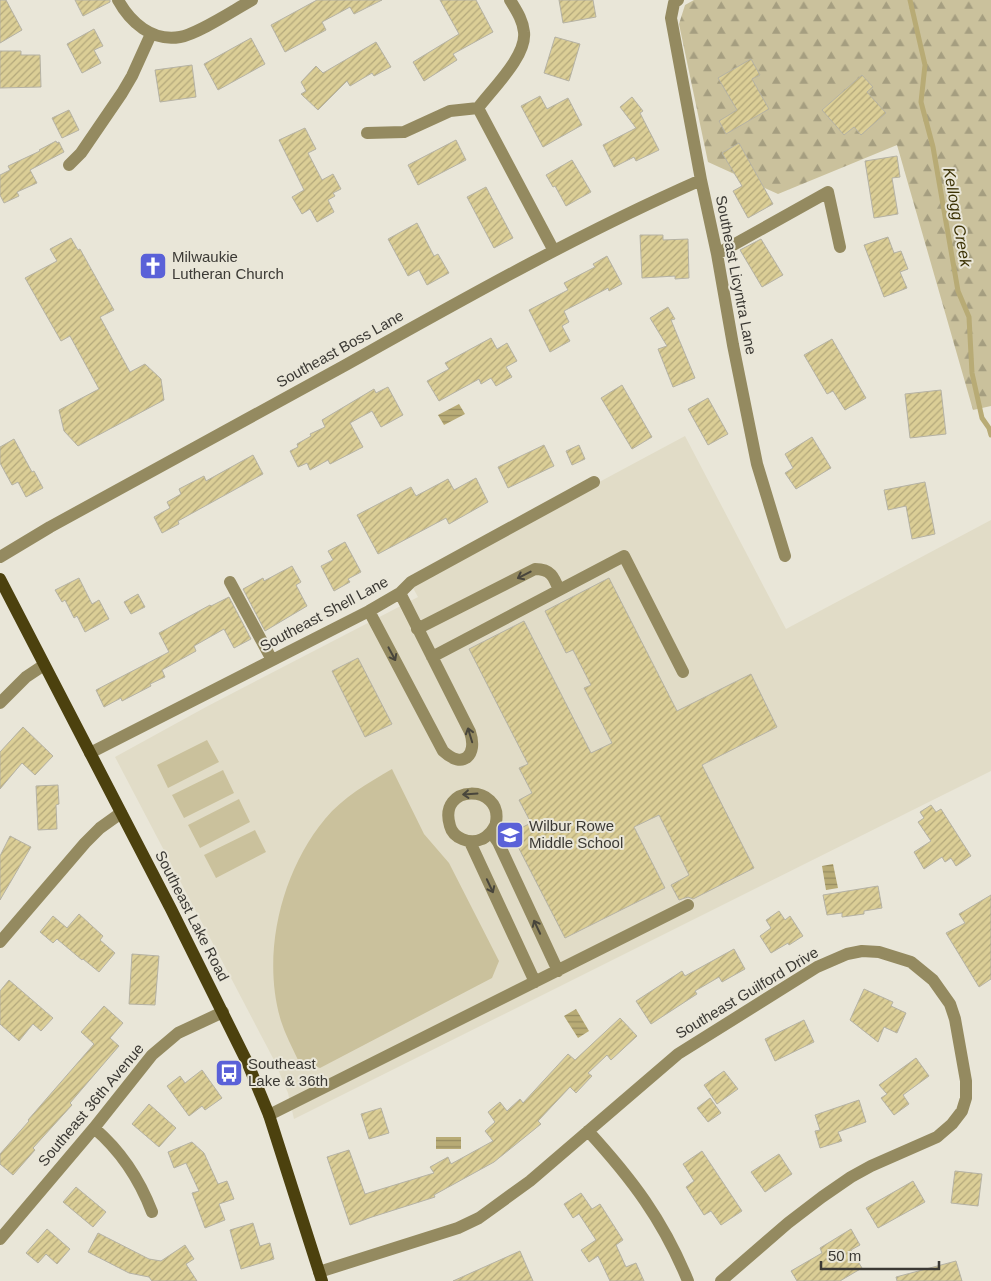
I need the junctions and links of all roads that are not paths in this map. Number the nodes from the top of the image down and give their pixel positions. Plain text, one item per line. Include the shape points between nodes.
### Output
1 (118, 0) edge
2 (252, 0) edge
3 (510, 0) edge
4 (678, 0) edge
5 (151, 34) junction
6 (478, 108) junction
7 (367, 133) dead end
8 (69, 165) dead end
9 (701, 180) junction
10 (840, 247) dead end
11 (554, 251) junction
12 (717, 254) junction
13 (594, 482) dead end
14 (785, 556) dead end
15 (0, 557) edge
16 (0, 579) edge
17 (230, 582) dead end
18 (559, 590) junction
19 (400, 593) junction
20 (369, 610) junction
21 (417, 628) junction
22 (432, 657) junction
23 (272, 660) junction
24 (44, 665) junction
25 (683, 672) dead end
26 (0, 703) edge
27 (90, 753) junction
28 (121, 813) junction
29 (491, 832) junction
30 (470, 842) junction
31 (688, 905) dead end
32 (0, 942) edge
33 (558, 971) junction
34 (535, 982) junction
35 (223, 1012) junction
36 (269, 1115) junction
37 (94, 1128) junction
38 (588, 1131) junction
39 (152, 1212) dead end
40 (0, 1240) edge
41 (320, 1276) edge
42 (688, 1281) edge
43 (721, 1281) edge

1 - 5 street via 130,19
2 - 5 street via 180,37
3 - 6 street via 522,20 523,48 517,61
4 - 9 street, Southeast Licyntra Lane via 674,3 671,18
5 - 8 street via 122,93 81,153
6 - 7 street via 450,111 404,132
6 - 11 street
9 - 11 street, Southeast Boss Lane
9 - 12 street, Southeast Licyntra Lane
10 - 12 street via 828,192
11 - 15 street, Southeast Boss Lane
12 - 14 street, Southeast Licyntra Lane via 757,464
13 - 19 street, Southeast Shell Lane via 411,582
16 - 24 main road, Southeast Lake Road
17 - 23 street
18 -> 21 street via 552,575 543,569 535,569
18 - 22 street
18 - 25 street via 624,556
19 - 20 street, Southeast Shell Lane
19 - 21 street
20 -> 22 street via 443,751 450,758 464,759 470,754 473,739
20 - 23 street, Southeast Shell Lane
21 - 22 street
23 - 27 street, Southeast Shell Lane
24 - 26 street via 26,677
24 - 27 main road, Southeast Lake Road
27 - 28 main road, Southeast Lake Road
28 - 32 street via 85,843
28 - 35 main road, Southeast Lake Road
29 - 30 street via 481,840
29 -> 30 street via 496,822 495,808 487,797 474,792 461,795 452,803 448,814 450,828 459,838
33 -> 29 street
30 -> 34 street
31 - 33 street
33 - 34 street
34 - 36 street
35 - 36 main road, Southeast Lake Road
35 - 37 street, Southeast 36th Avenue via 190,1026 165,1043
36 - 41 main road, Southeast Lake Road
37 - 39 street via 111,1142 126,1162 144,1190
37 - 40 street, Southeast 36th Avenue
38 - 41 street, Southeast Guilford Drive via 530,1181 479,1218
38 - 42 street via 618,1164 656,1216
38 - 43 street, Southeast Guilford Drive via 678,1054 818,967 840,957 862,951 879,952 911,962 933,980 947,999 955,1019 966,1081 962,1111 937,1137 871,1166 822,1197

